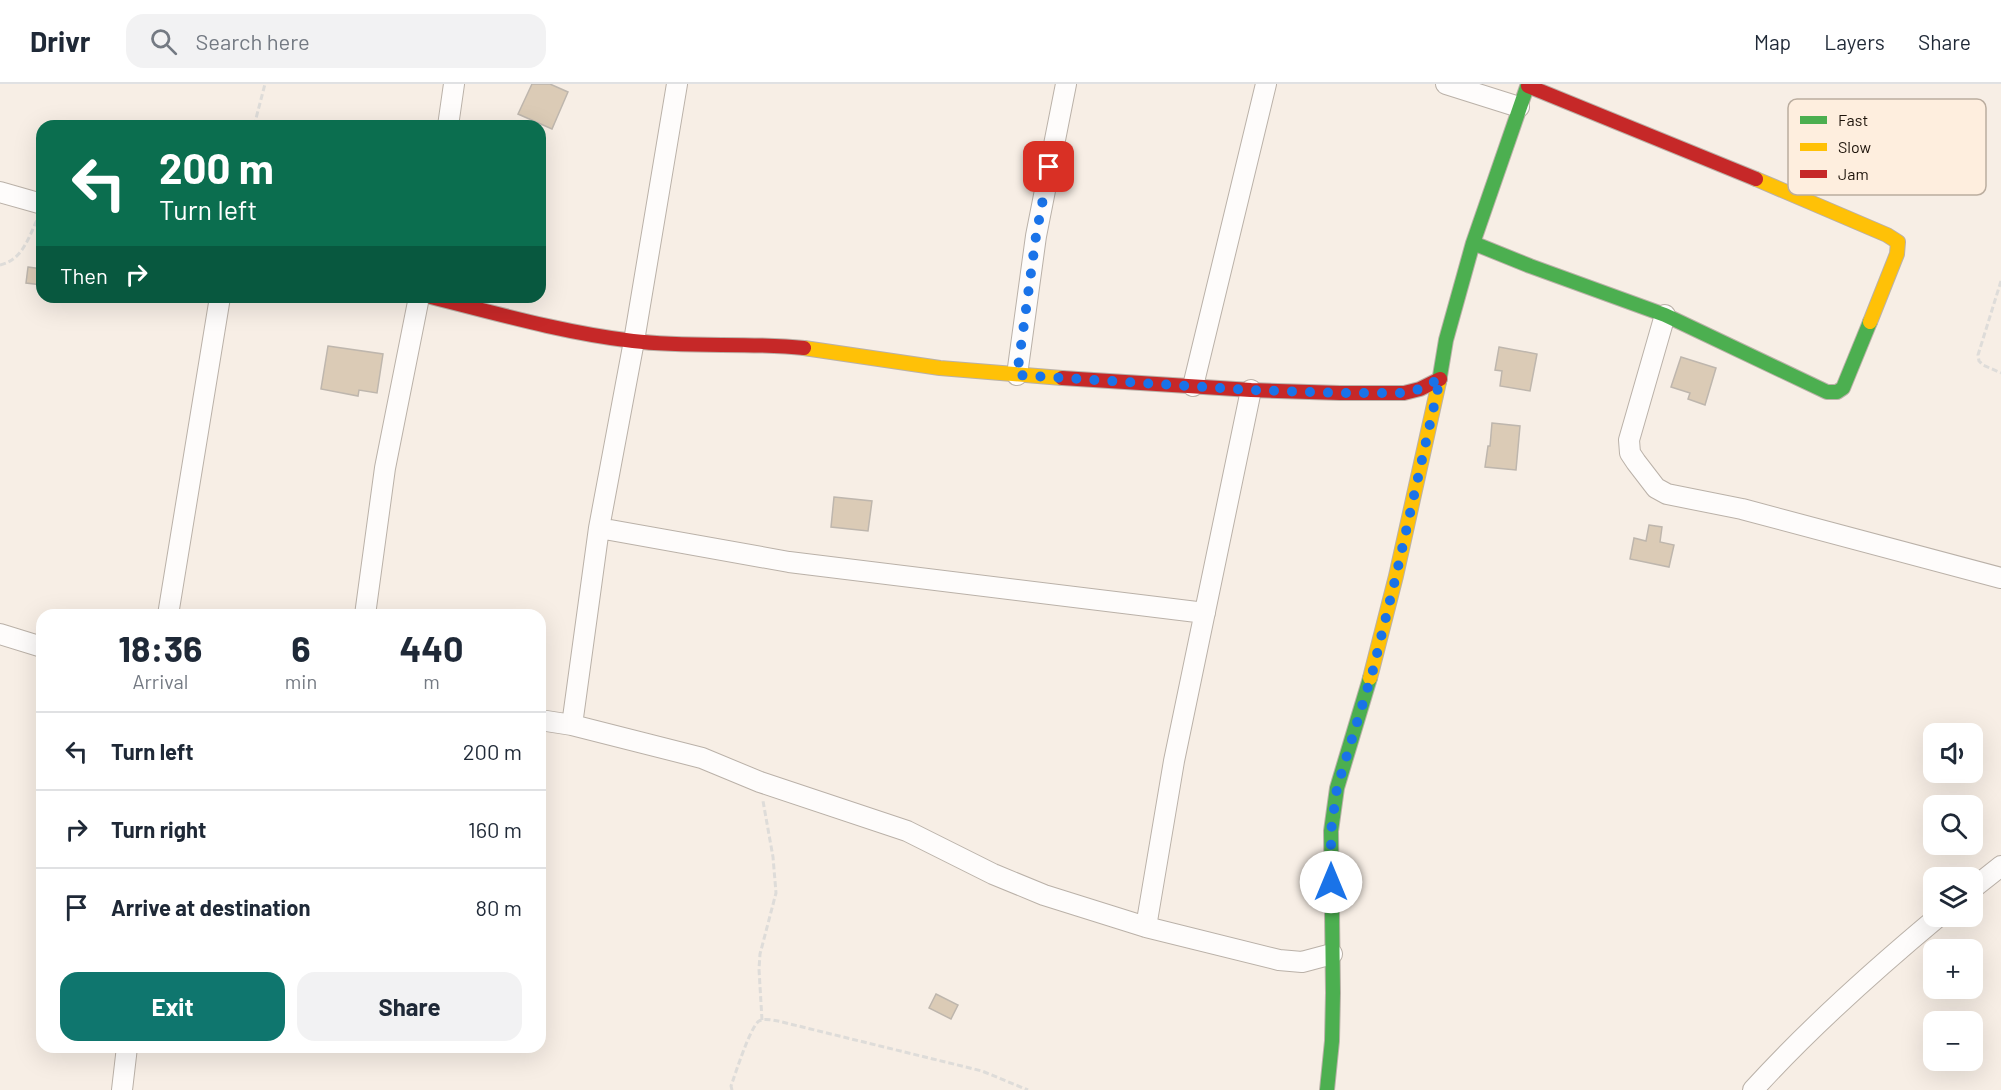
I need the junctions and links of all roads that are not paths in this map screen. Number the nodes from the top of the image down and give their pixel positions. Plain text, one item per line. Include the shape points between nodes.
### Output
1 (454, 84) edge
2 (676, 84) edge
3 (1066, 84) edge
4 (1266, 84) edge
5 (1446, 84) edge
6 (1528, 85) edge
7 (1519, 107) junction
8 (449, 120) edge
9 (0, 192) edge
10 (1788, 192) edge
11 (1795, 195) edge
12 (36, 209) edge
13 (1473, 243) junction
14 (219, 303) edge
15 (417, 303) edge
16 (455, 303) edge
17 (1665, 315) junction
18 (634, 341) junction
19 (1017, 375) junction
20 (1440, 379) junction
21 (1193, 386) junction
22 (1251, 390) junction
23 (599, 528) junction
24 (2001, 578) edge
25 (169, 609) edge
26 (366, 609) edge
27 (1205, 613) junction
28 (0, 634) edge
29 (36, 645) edge
30 (546, 721) edge
31 (572, 725) junction
32 (2001, 866) edge
33 (1983, 880) edge
34 (1146, 927) junction
35 (1926, 927) edge
36 (1332, 954) junction
37 (126, 1053) edge
38 (122, 1090) edge
39 (1327, 1090) edge
40 (1753, 1090) edge

1 - 8 street
2 - 18 street
3 - 19 street via 1036,236
4 - 21 street
5 - 7 street
6 - 7 street
6 - 10 street
7 - 13 street
9 - 12 street
11 - 17 street via 1898,242 1898,254 1843,388 1837,393 1816,388
13 - 17 street
13 - 20 street via 1446,340
14 - 25 street
15 - 26 street via 385,468
16 - 18 street via 560,329
17 - 24 street via 1629,440 1630,453 1656,488 1667,494 1742,509
18 - 19 street via 793,347
18 - 23 street
19 - 21 street
20 - 22 street via 1404,393
20 - 36 street via 1373,670 1337,788 1331,831
21 - 22 street
22 - 27 street
23 - 27 street via 789,562
23 - 31 street
27 - 34 street via 1174,761
28 - 29 street
30 - 31 street
31 - 34 street via 702,758 760,782 907,831 1044,895
32 - 33 street
34 - 36 street via 1279,960 1302,962
35 - 40 street via 1809,1030
36 - 39 street via 1332,1041
37 - 38 street

